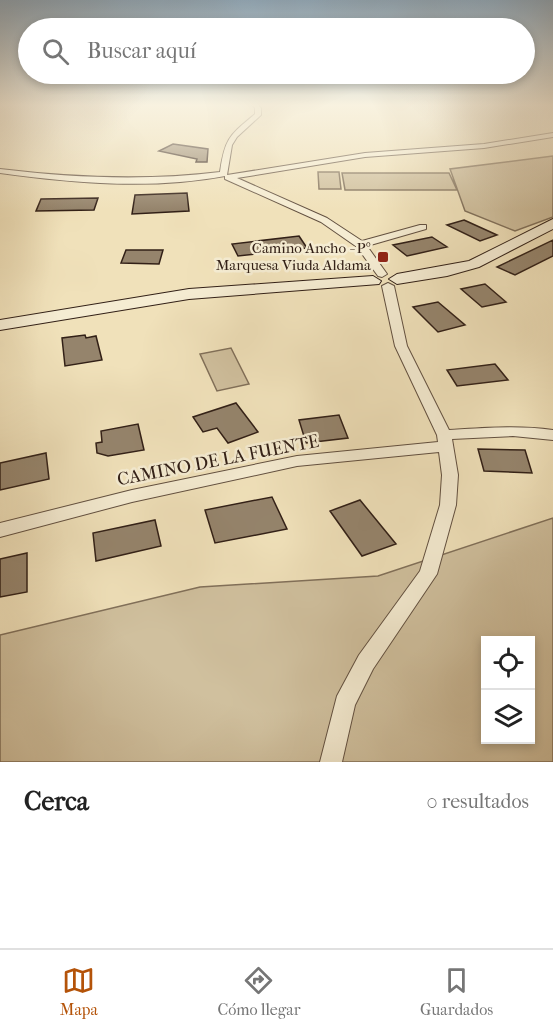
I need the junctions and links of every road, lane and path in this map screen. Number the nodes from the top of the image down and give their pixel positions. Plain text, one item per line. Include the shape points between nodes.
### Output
1 (232, 140) edge
2 (524, 140) edge
3 (0, 171) edge
4 (230, 175) junction
5 (553, 223) edge
6 (423, 227) dead end
7 (360, 245) junction
8 (385, 280) junction
9 (0, 325) edge
10 (553, 435) edge
11 (445, 441) junction
12 (0, 530) edge
13 (331, 762) edge

1 - 4 street via 228,145
2 - 4 street
3 - 4 street via 101,180
4 - 7 street via 324,220
5 - 8 street via 474,264
6 - 7 street
7 - 8 street
8 - 9 street via 189,294
8 - 11 street via 400,346
10 - 11 street, CAMINO DE LA FUENTE via 495,432
11 - 12 street, CAMINO DE LA FUENTE via 297,461 132,496
11 - 13 street via 450,475 448,505 428,574 366,662 345,704

